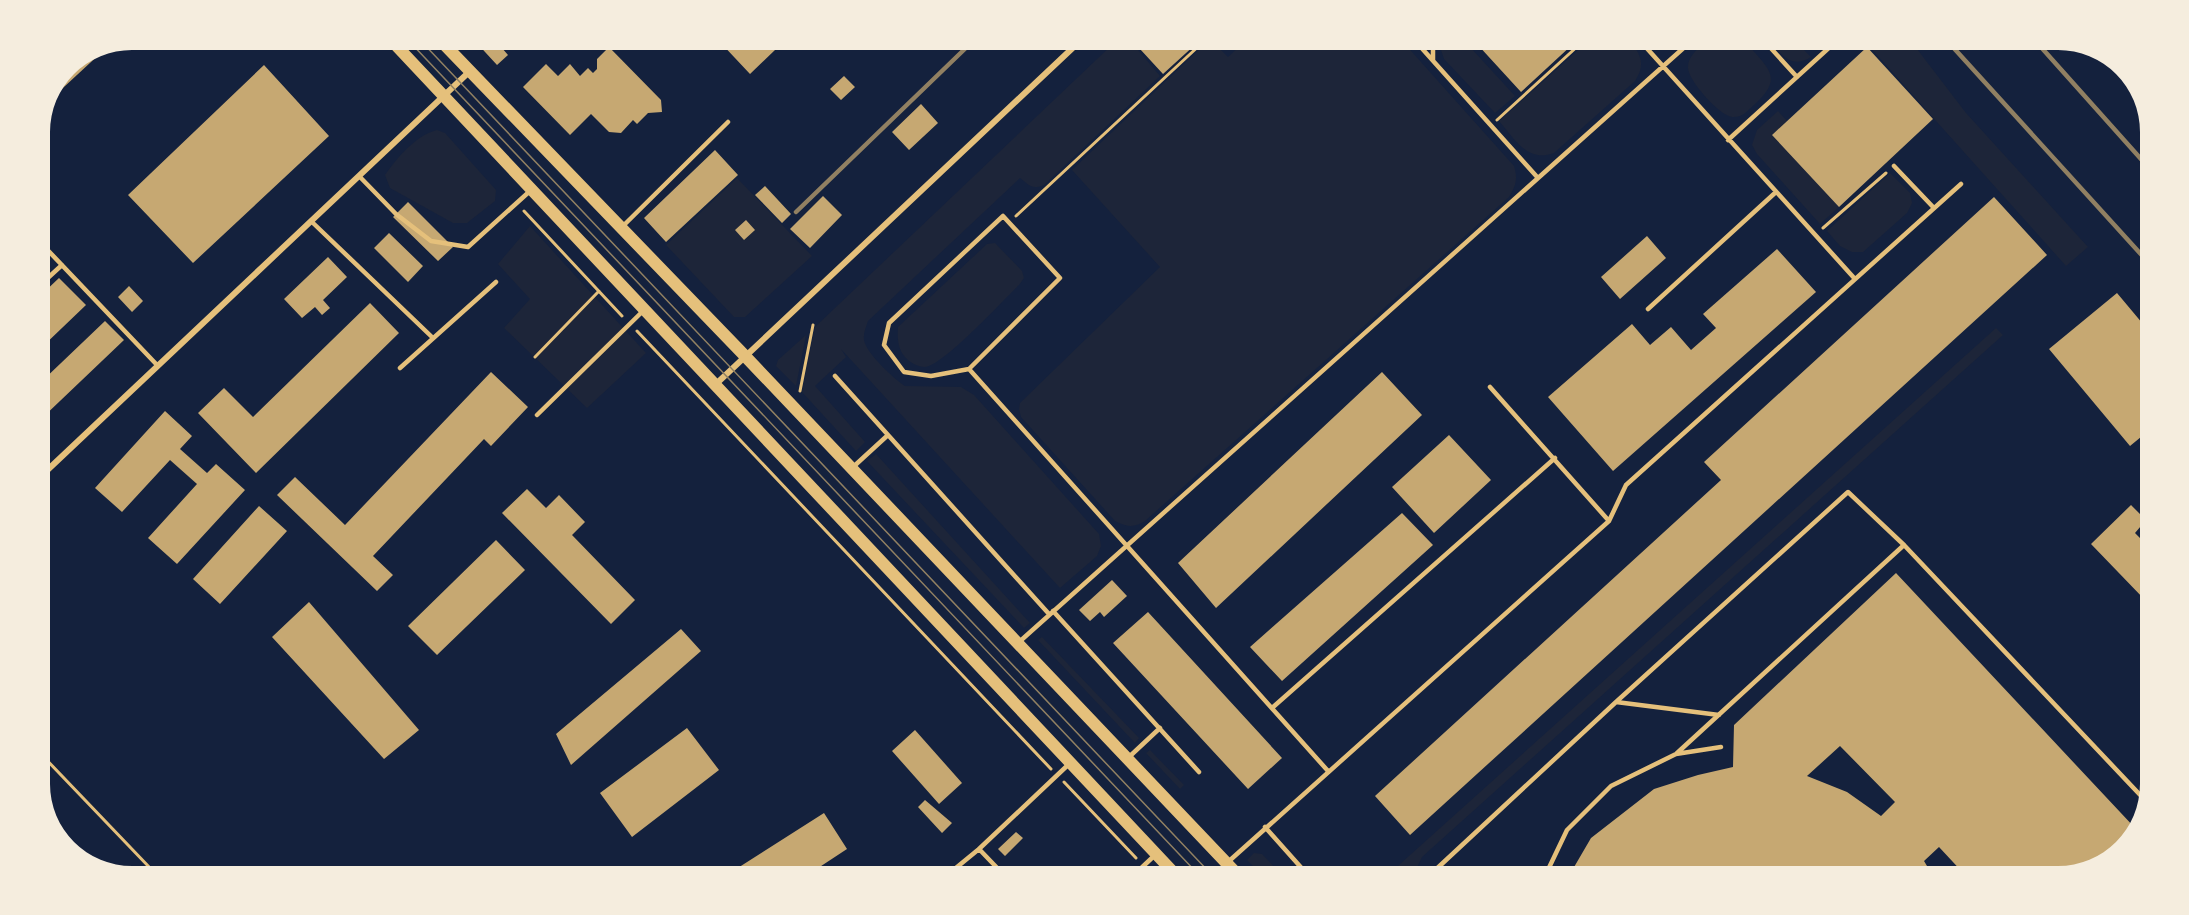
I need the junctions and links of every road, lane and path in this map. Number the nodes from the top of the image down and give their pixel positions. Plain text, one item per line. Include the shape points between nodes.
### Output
1 (401, 50) edge
2 (449, 50) edge
3 (1070, 50) edge
4 (1194, 50) edge
5 (1424, 50) edge
6 (1433, 50) edge
7 (1573, 50) edge
8 (1648, 50) edge
9 (1681, 50) edge
10 (1773, 50) edge
11 (1827, 50) edge
12 (1433, 60) junction
13 (1663, 67) junction
14 (469, 72) junction
15 (1797, 77) junction
16 (445, 96) junction
17 (728, 122) dead end
18 (1491, 125) junction
19 (1728, 140) junction
20 (1894, 166) joint
21 (360, 177) junction
22 (1538, 178) junction
23 (1961, 184) dead end
24 (532, 190) junction
25 (1776, 192) junction
26 (516, 203) junction
27 (1934, 208) junction
28 (1011, 221) dead end
29 (312, 222) junction
30 (621, 228) junction
31 (1815, 235) junction
32 (50, 252) edge
33 (62, 265) junction
34 (50, 276) edge
35 (1855, 279) junction
36 (496, 282) dead end
37 (599, 291) junction
38 (1648, 309) dead end
39 (644, 310) junction
40 (629, 323) junction
41 (813, 326) dead end
42 (434, 338) junction
43 (745, 356) junction
44 (534, 357) dead end
45 (158, 366) junction
46 (400, 368) dead end
47 (969, 369) junction
48 (835, 376) dead end
49 (716, 384) junction
50 (1490, 387) dead end
51 (799, 398) dead end
52 (537, 416) dead end
53 (888, 435) junction
54 (1555, 458) junction
55 (50, 468) edge
56 (851, 469) junction
57 (1609, 521) junction
58 (1126, 545) junction
59 (1904, 545) junction
60 (1051, 612) junction
61 (1018, 643) junction
62 (1616, 702) junction
63 (1272, 708) junction
64 (1719, 715) junction
65 (1160, 728) junction
66 (1720, 747) dead end
67 (1676, 754) junction
68 (1127, 759) junction
69 (1071, 762) junction
70 (50, 763) edge
71 (1328, 771) junction
72 (1199, 772) dead end
73 (1058, 775) junction
74 (2139, 794) edge
75 (1265, 827) junction
76 (980, 849) junction
77 (1156, 854) junction
78 (1226, 864) joint
79 (148, 866) edge
80 (959, 866) edge
81 (996, 866) edge
82 (1143, 866) joint
83 (1167, 866) edge
84 (1300, 866) edge
85 (1440, 866) edge
86 (1550, 866) edge

1 - 16 main road
2 - 14 main road
3 - 43 street
4 - 28 path
5 - 12 lane
6 - 12 lane
7 - 18 path
8 - 13 lane
9 - 13 lane
10 - 15 lane
11 - 15 lane
12 - 18 lane
13 - 19 lane
13 - 22 lane
14 - 16 street
14 - 30 main road
15 - 19 lane
16 - 21 street
16 - 24 main road
17 - 30 lane
18 - 22 lane
19 - 25 lane
20 - 27 lane
20 - 31 path
21 - 26 lane via 396,214 431,241 468,247
21 - 29 street
22 - 58 lane
23 - 27 lane
24 - 26 lane
24 - 39 main road
25 - 31 lane
25 - 38 lane
26 - 37 path
27 - 35 lane
29 - 42 lane
29 - 45 street
30 - 43 main road
31 - 35 lane
32 - 33 lane
33 - 34 lane
33 - 45 lane
35 - 57 lane via 1626,485
36 - 42 lane
37 - 40 path
37 - 44 path
39 - 40 lane
39 - 49 main road
40 - 52 lane
40 - 73 path
41 - 51 path
42 - 46 lane
43 - 49 street
43 - 56 main road
45 - 55 street
47 - 47 lane via 1060,278 1003,216 889,323 884,345 904,372 931,376
47 - 58 lane
48 - 53 lane
49 - 69 main road
50 - 54 lane
53 - 56 lane
53 - 60 lane
54 - 57 lane
54 - 63 lane
56 - 61 main road
57 - 71 lane
58 - 60 lane
58 - 63 lane
59 - 62 lane via 1848,492
59 - 64 lane
59 - 74 lane
60 - 61 lane
60 - 65 lane
61 - 68 main road
62 - 64 lane
62 - 85 lane
63 - 71 lane
64 - 67 lane
65 - 68 lane
65 - 72 lane
66 - 67 lane
67 - 86 lane via 1611,786 1567,830
68 - 78 main road
69 - 73 lane
69 - 77 main road
70 - 79 path
71 - 75 lane
73 - 76 lane
73 - 82 path
75 - 78 lane
75 - 84 lane
76 - 80 lane
76 - 81 lane
77 - 82 lane
77 - 83 main road

